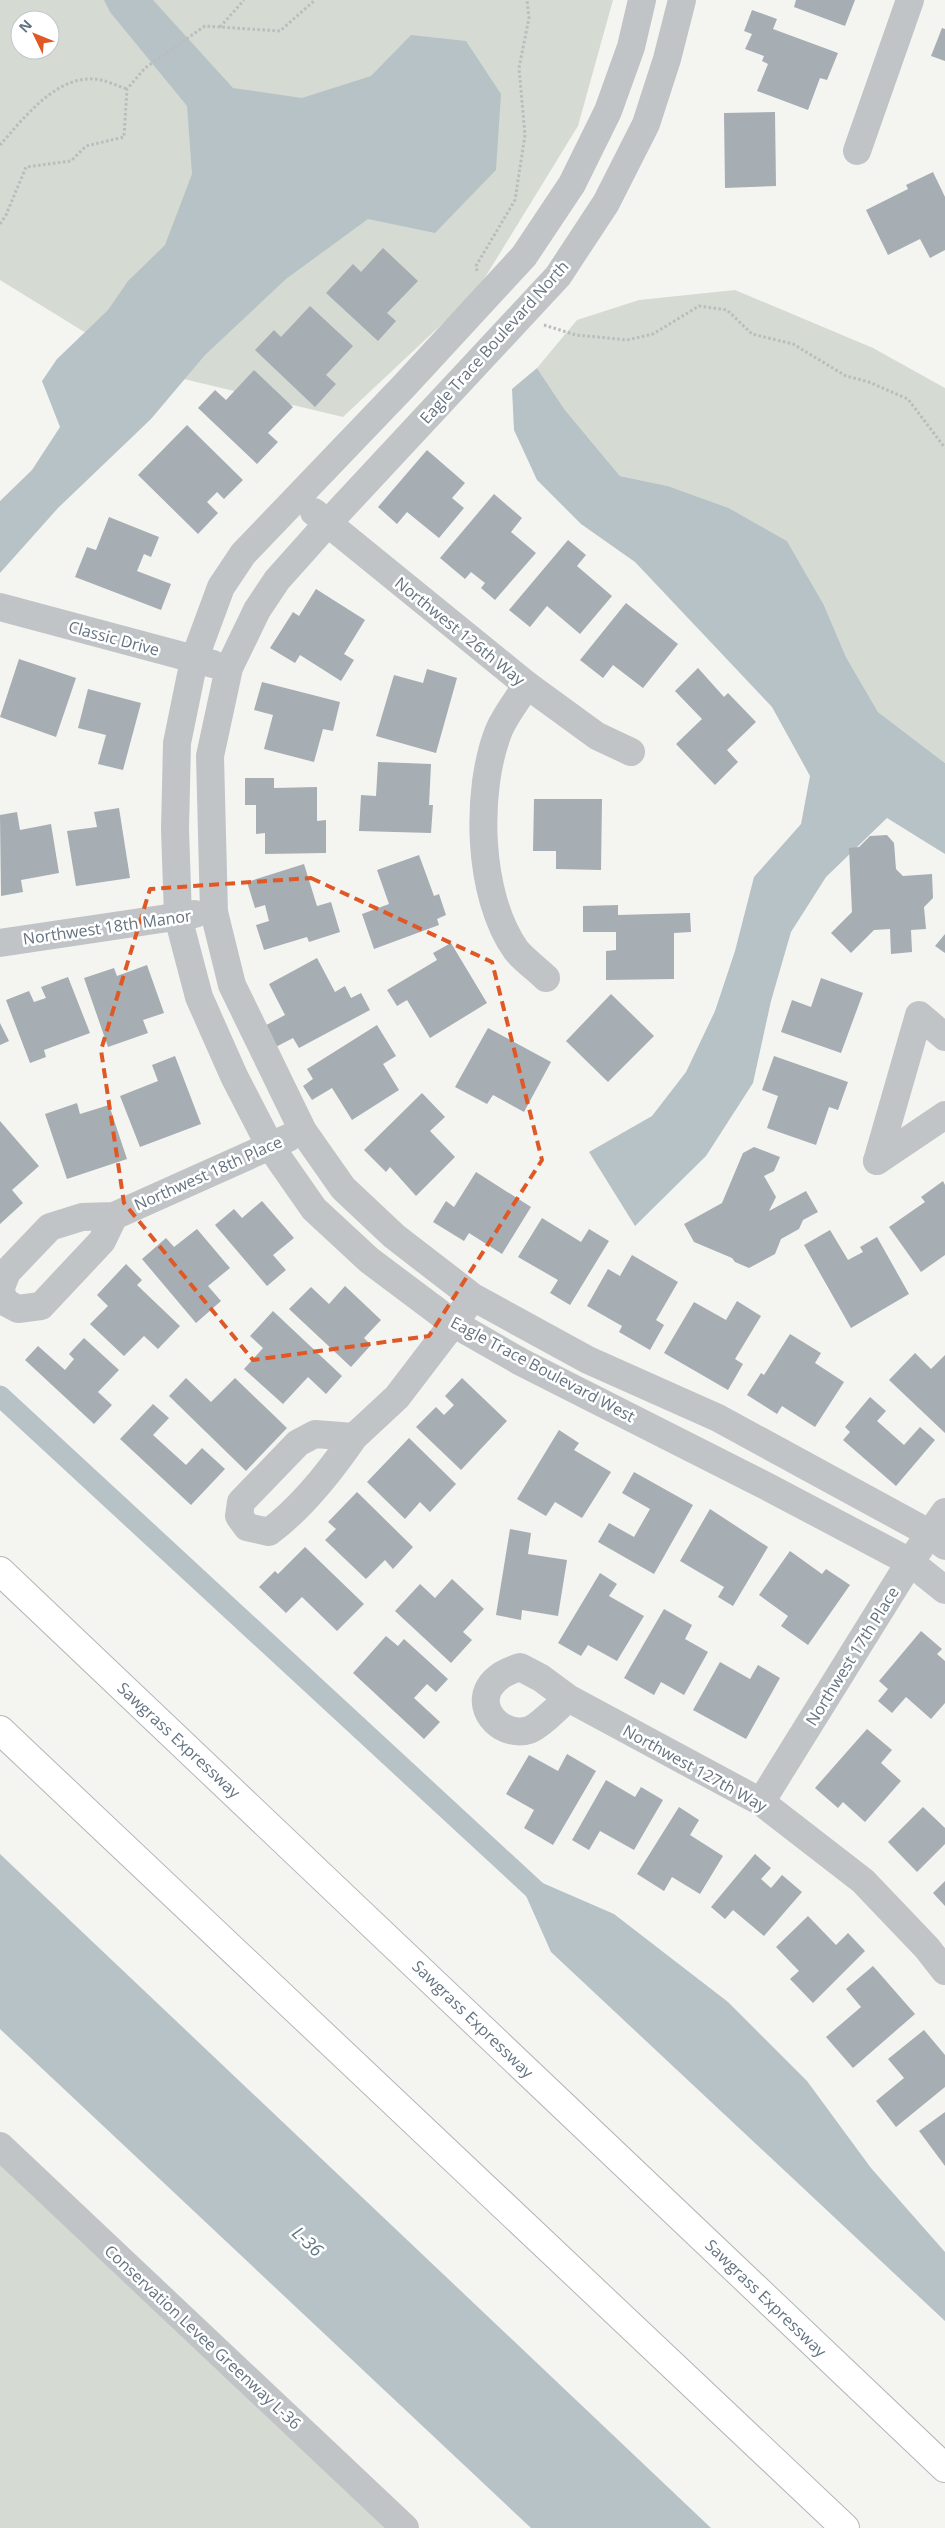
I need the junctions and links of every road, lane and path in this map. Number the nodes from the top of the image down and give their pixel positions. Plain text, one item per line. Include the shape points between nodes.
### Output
1 (244, 0) edge
2 (315, 0) edge
3 (527, 0) edge
4 (642, 0) edge
5 (682, 0) edge
6 (910, 0) edge
7 (220, 27) junction
8 (127, 89) junction
9 (0, 145) edge
10 (857, 151) dead end
11 (0, 224) edge
12 (491, 291) junction
13 (519, 318) junction
14 (945, 448) edge
15 (298, 498) junction
16 (327, 524) junction
17 (0, 607) edge
18 (194, 660) junction
19 (229, 668) junction
20 (527, 685) junction
21 (631, 752) dead end
22 (214, 912) junction
23 (178, 917) junction
24 (0, 943) edge
25 (546, 978) dead end
26 (945, 1037) edge
27 (945, 1115) edge
28 (303, 1131) junction
29 (270, 1146) junction
30 (114, 1216) dead end
31 (473, 1297) junction
32 (453, 1323) junction
33 (354, 1437) dead end
34 (940, 1530) edge
35 (910, 1562) junction
36 (0, 1571) edge
37 (945, 1590) edge
38 (568, 1698) dead end
39 (0, 1730) edge
40 (761, 1802) junction
41 (945, 1971) edge
42 (0, 2146) edge
43 (945, 2468) edge
44 (405, 2528) edge
45 (845, 2528) edge

1 - 7 path
2 - 7 path via 280,31
3 - 12 path via 530,18 519,68 525,135 516,200 476,266 478,276
4 - 12 street via 631,47 608,110 572,184 524,256
5 - 13 street, Eagle Trace Boulevard North via 646,124 611,194 558,276
6 - 10 street
7 - 8 path via 205,26 144,68
8 - 9 path via 99,79 54,89
8 - 11 path via 124,137 86,146 71,161 26,167
12 - 15 street
13 - 14 path via 576,335 627,340 652,334 699,306 727,310 752,334 794,344 846,376 870,382 908,399
13 - 16 street, Eagle Trace Boulevard North
15 - 16 street, Northwest 126th Way
15 - 18 street, Eagle Trace Boulevard West via 243,554 221,587
16 - 19 street, Eagle Trace Boulevard West via 277,580 257,610
16 - 20 street, Northwest 126th Way
17 - 18 street, Classic Drive
18 - 19 street, Classic Drive
18 - 23 street, Eagle Trace Boulevard West via 177,744
19 - 22 street, Eagle Trace Boulevard West via 210,756
20 - 21 street, Northwest 126th Way via 597,736
20 - 25 street via 500,728 488,762 483,806 484,847 493,897 505,932 517,951
22 - 23 street, Northwest 18th Manor
22 - 28 street, Eagle Trace Boulevard West via 232,985
23 - 24 street, Northwest 18th Manor
23 - 29 street, Eagle Trace Boulevard West via 199,997
26 - 27 street via 919,1014 877,1161
28 - 29 street, Northwest 18th Place
28 - 31 street, Eagle Trace Boulevard West via 343,1188 394,1236
29 - 30 street, Northwest 18th Place
29 - 32 street, Eagle Trace Boulevard West via 314,1209 369,1260
31 - 32 street
31 - 34 street, Eagle Trace Boulevard West via 588,1360 718,1418
32 - 33 street via 397,1397
32 - 35 street, Eagle Trace Boulevard West via 521,1362 768,1486
34 - 35 street, Northwest 17th Place
35 - 37 street, Eagle Trace Boulevard West
35 - 40 street, Northwest 17th Place
36 - 43 highway, Sawgrass Expressway
38 - 40 street, Northwest 127th Way
39 - 45 highway
40 - 41 street, Northwest 127th Way via 863,1881
42 - 44 street, Conservation Levee Greenway L-36

